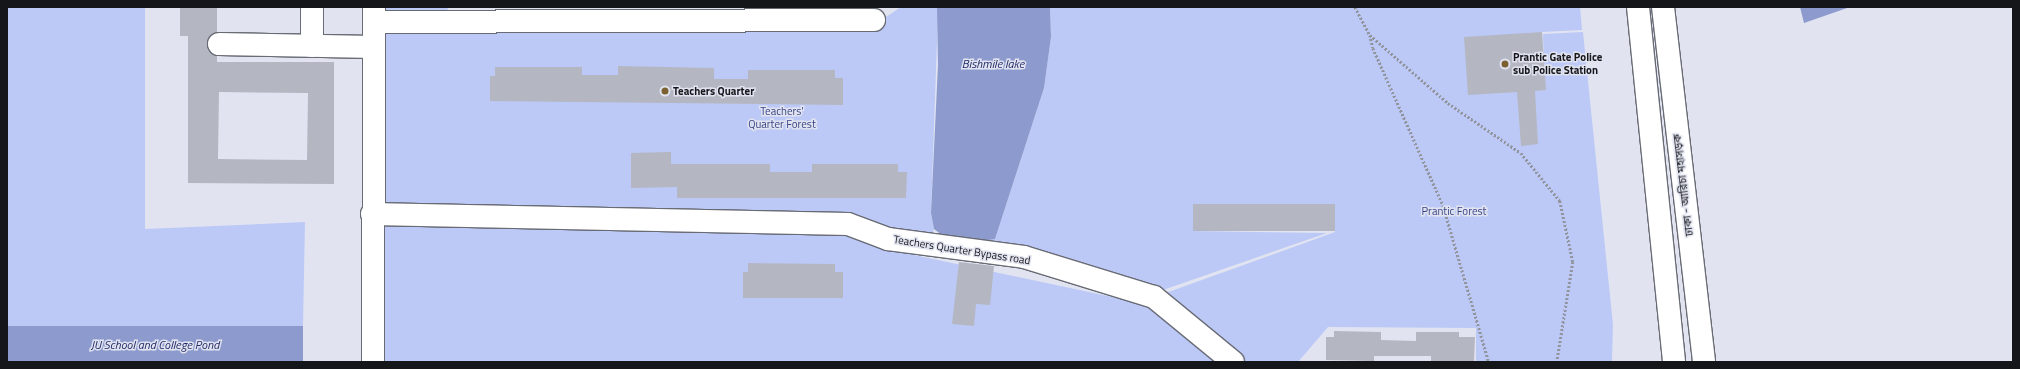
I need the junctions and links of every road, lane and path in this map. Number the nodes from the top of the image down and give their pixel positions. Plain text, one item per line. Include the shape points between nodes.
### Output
1 (312, 7) edge
2 (1355, 7) edge
3 (1638, 7) edge
4 (1663, 7) edge
5 (374, 15) edge
6 (874, 20) dead end
7 (1370, 35) junction
8 (219, 44) dead end
9 (312, 46) junction
10 (374, 47) junction
11 (372, 214) junction
12 (373, 362) edge
13 (1233, 362) edge
14 (1489, 362) edge
15 (1557, 362) edge
16 (1674, 362) edge
17 (1704, 362) edge

1 - 9 main road
2 - 7 path
3 - 16 main road
4 - 17 main road, ঢাকা - আরিচা মহাসড়ক
5 - 6 main road
5 - 10 main road
7 - 14 path via 1373,48 1442,205
7 - 15 path via 1448,103 1521,153 1560,200 1573,262
8 - 9 main road
9 - 10 main road
10 - 11 main road
11 - 12 main road
11 - 13 main road, Teachers Quarter Bypass road via 848,224 888,239 1024,257 1154,297

